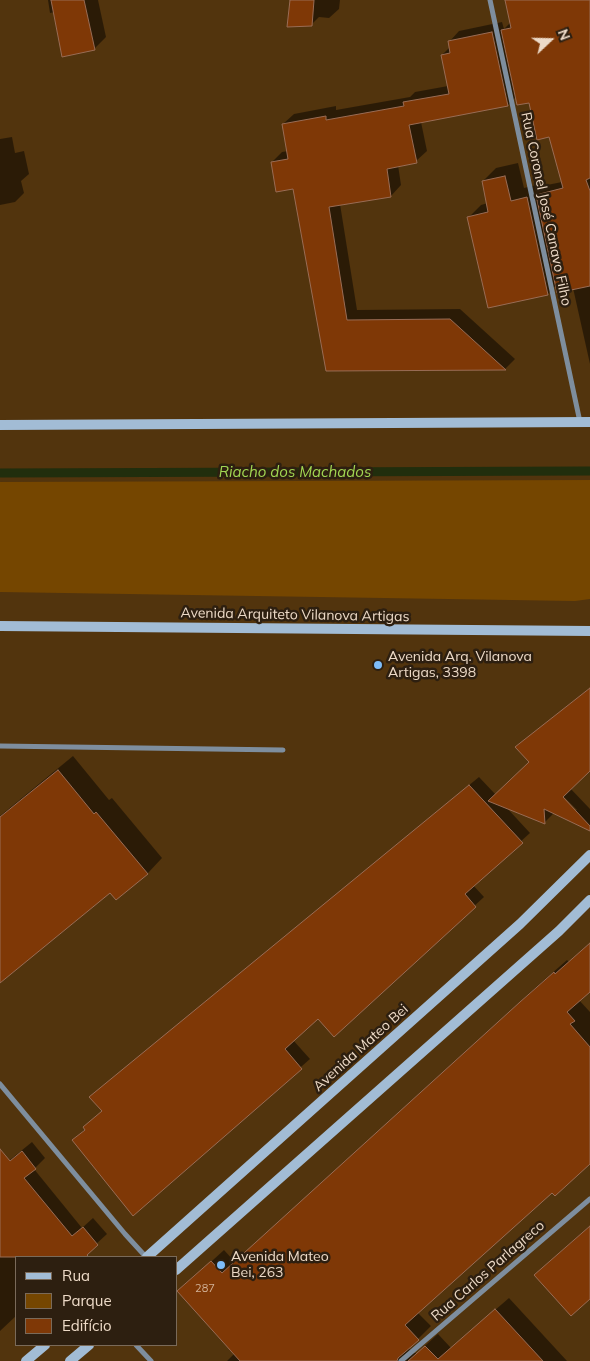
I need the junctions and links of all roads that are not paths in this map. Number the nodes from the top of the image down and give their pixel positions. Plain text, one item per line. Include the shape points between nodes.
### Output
1 (490, 0) edge
2 (585, 422) edge
3 (0, 424) edge
4 (0, 626) edge
5 (590, 631) edge
6 (0, 746) edge
7 (283, 750) dead end
8 (590, 855) edge
9 (590, 900) edge
10 (0, 1084) edge
11 (590, 1199) edge
12 (146, 1256) edge
13 (148, 1256) edge
14 (178, 1268) edge
15 (44, 1346) edge
16 (88, 1346) edge
17 (137, 1346) edge
18 (26, 1361) edge
19 (70, 1361) edge
20 (151, 1361) edge
21 (402, 1361) edge

1 - 2 street, Rua Coronel José Canavo Filho
2 - 3 main road
4 - 5 main road, Avenida Arquiteto Vilanova Artigas
6 - 7 street
8 - 13 main road, Avenida Mateo Bei via 520,924
9 - 14 main road
10 - 12 street
11 - 21 street, Rua Carlos Parlagreco
15 - 18 main road
16 - 19 main road
17 - 20 street

